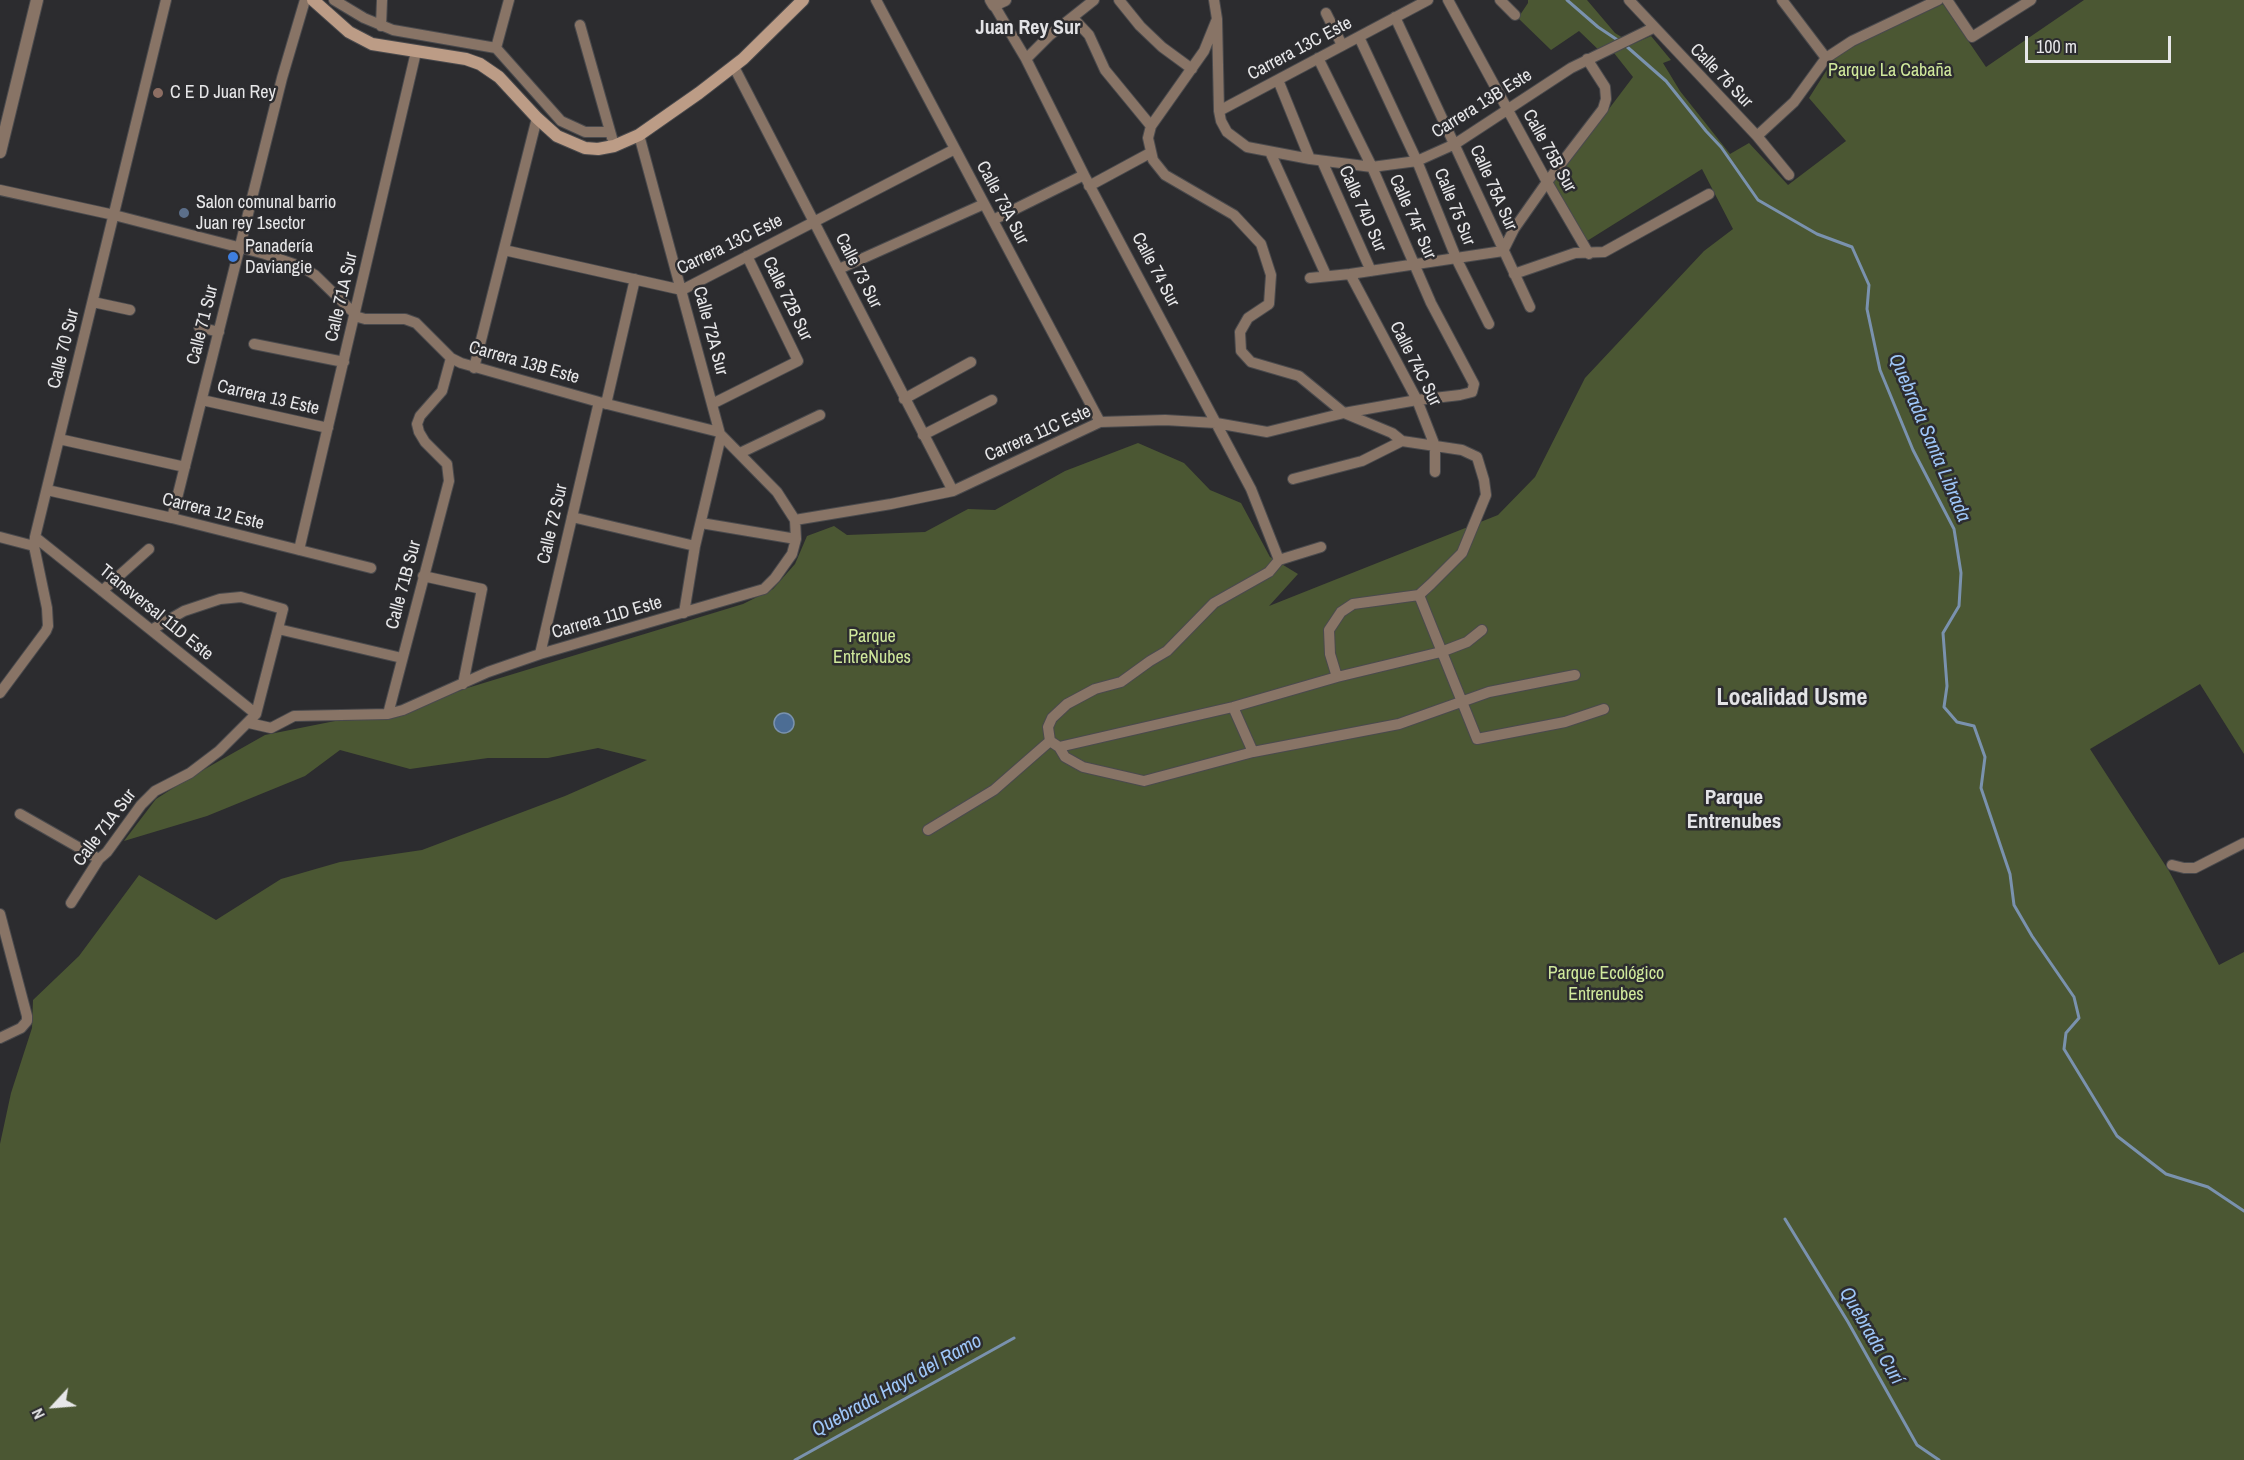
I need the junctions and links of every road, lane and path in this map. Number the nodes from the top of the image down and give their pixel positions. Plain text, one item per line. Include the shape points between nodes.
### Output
1 (37, 0) edge
2 (166, 0) edge
3 (305, 0) edge
4 (314, 0) edge
5 (334, 0) edge
6 (382, 0) edge
7 (509, 0) edge
8 (803, 0) edge
9 (876, 0) edge
10 (1094, 0) edge
11 (1119, 0) edge
12 (1214, 0) edge
13 (1428, 0) edge
14 (1448, 0) edge
15 (1500, 0) edge
16 (1629, 0) edge
17 (1782, 0) edge
18 (1938, 0) edge
19 (1947, 0) edge
20 (2031, 0) edge
21 (997, 2) edge
22 (1326, 13) dead end
23 (1515, 15) dead end
24 (1395, 17) junction
25 (1073, 18) junction
26 (1217, 19) junction
27 (580, 25) dead end
28 (381, 26) junction
29 (1653, 28) junction
30 (1359, 37) junction
31 (1342, 45) junction
32 (496, 48) junction
33 (416, 52) junction
34 (1318, 58) junction
35 (1826, 58) junction
36 (1026, 59) junction
37 (1587, 59) junction
38 (734, 67) junction
39 (1192, 69) junction
40 (1278, 80) junction
41 (1219, 111) junction
42 (1508, 111) junction
43 (537, 118) junction
44 (1151, 126) junction
45 (610, 132) junction
46 (639, 135) junction
47 (1757, 136) junction
48 (1455, 144) junction
49 (615, 147) junction
50 (955, 149) junction
51 (0, 152) edge
52 (1270, 152) junction
53 (1150, 153) junction
54 (1310, 159) junction
55 (1323, 160) junction
56 (1417, 161) junction
57 (1372, 167) junction
58 (1084, 175) junction
59 (1789, 175) dead end
60 (1547, 182) junction
61 (1089, 186) junction
62 (0, 189) edge
63 (1709, 194) dead end
64 (984, 204) junction
65 (114, 215) junction
66 (993, 220) junction
67 (814, 222) junction
68 (240, 247) junction
69 (504, 250) junction
70 (1503, 251) junction
71 (1589, 254) junction
72 (747, 256) junction
73 (1457, 260) junction
74 (1416, 264) junction
75 (839, 269) junction
76 (1371, 271) junction
77 (1350, 274) junction
78 (1514, 274) junction
79 (1326, 275) junction
80 (1310, 278) dead end
81 (634, 279) junction
82 (682, 290) junction
83 (93, 302) junction
84 (1530, 308) dead end
85 (130, 310) dead end
86 (355, 314) junction
87 (1489, 324) dead end
88 (200, 327) dead end
89 (219, 332) junction
90 (254, 344) dead end
91 (451, 358) junction
92 (344, 362) junction
93 (971, 362) dead end
94 (474, 368) junction
95 (1474, 388) joint
96 (904, 399) junction
97 (202, 400) junction
98 (992, 400) dead end
99 (1417, 400) junction
100 (602, 403) junction
101 (712, 404) junction
102 (1344, 413) junction
103 (820, 415) dead end
104 (1100, 422) junction
105 (1216, 423) junction
106 (328, 428) junction
107 (720, 434) junction
108 (923, 435) junction
109 (59, 439) junction
110 (1402, 441) junction
111 (1435, 446) junction
112 (740, 453) junction
113 (185, 467) junction
114 (1436, 472) dead end
115 (1293, 479) dead end
116 (47, 490) junction
117 (953, 490) junction
118 (572, 517) junction
119 (172, 518) junction
120 (795, 520) junction
121 (701, 523) junction
122 (0, 537) edge
123 (796, 539) junction
124 (35, 542) junction
125 (695, 546) junction
126 (1321, 547) dead end
127 (149, 549) dead end
128 (299, 550) junction
129 (1279, 560) junction
130 (371, 568) dead end
131 (423, 576) junction
132 (102, 591) junction
133 (1419, 595) junction
134 (684, 613) junction
135 (278, 629) junction
136 (151, 630) junction
137 (1482, 630) dead end
138 (1441, 652) junction
139 (540, 654) junction
140 (402, 658) junction
141 (1575, 675) dead end
142 (1337, 677) junction
143 (463, 684) junction
144 (0, 693) edge
145 (1461, 702) junction
146 (1233, 707) junction
147 (1604, 709) dead end
148 (388, 714) junction
149 (252, 718) junction
150 (1054, 744) junction
151 (1252, 752) junction
152 (20, 814) dead end
153 (928, 830) dead end
154 (2244, 843) edge
155 (99, 859) junction
156 (2172, 865) dead end
157 (71, 903) dead end
158 (0, 914) edge
159 (0, 954) edge
160 (14, 960) junction
161 (0, 1038) edge

1 - 51 street
2 - 65 street, Calle 70 Sur
3 - 68 street, Calle 71 Sur
4 - 33 main road via 361,40
5 - 28 street
6 - 28 street
7 - 32 street
8 - 38 main road
9 - 50 street, Calle 73A Sur
10 - 25 street
11 - 39 street via 1162,47
12 - 26 street
13 - 24 street, Carrera 13C Este
14 - 42 street, Calle 75B Sur
15 - 23 street
16 - 29 street, Calle 76 Sur
17 - 35 street
18 - 35 street
19 - 20 street via 1972,37
21 - 36 street, Calle 74 Sur
22 - 31 street
24 - 30 street, Carrera 13C Este
24 - 48 street, Calle 75A Sur
25 - 36 street
25 - 44 street via 1089,35 1105,70
26 - 39 street
26 - 41 street
27 - 45 street
28 - 32 street
29 - 37 street, Carrera 13B Este
29 - 47 street, Calle 76 Sur
30 - 31 street, Carrera 13C Este
30 - 56 street, Calle 75 Sur
31 - 34 street, Carrera 13C Este
32 - 45 street via 561,121 585,132
33 - 43 main road via 466,59 490,70
33 - 86 street, Calle 71A Sur
34 - 40 street, Carrera 13C Este
34 - 57 street, Calle 74F Sur
35 - 47 street via 1794,102
36 - 58 street, Calle 74 Sur
37 - 42 street, Carrera 13B Este
37 - 60 street via 1605,87 1603,109
38 - 46 main road
38 - 67 street, Calle 73 Sur
39 - 44 street
40 - 41 street, Carrera 13C Este
40 - 54 street
41 - 52 street, Carrera 13B Este via 1227,132 1247,147
42 - 48 street, Carrera 13B Este
42 - 60 street, Calle 75B Sur
43 - 49 main road via 571,143 585,148
43 - 69 street
44 - 53 street
45 - 49 street
46 - 49 main road
46 - 82 street, Calle 72A Sur
47 - 59 street, Calle 76 Sur
48 - 56 street, Carrera 13B Este
48 - 70 street, Calle 75A Sur
50 - 64 street, Calle 73A Sur
50 - 67 street, Carrera 13C Este
52 - 54 street, Carrera 13B Este
52 - 79 street
53 - 61 street
53 - 102 street via 1165,175 1234,215 1261,244 1271,275 1269,304 1248,318 1240,332 1241,351 1251,362 1299,376
54 - 55 street, Carrera 13B Este
55 - 57 street, Carrera 13B Este
55 - 76 street, Calle 74D Sur
56 - 57 street, Carrera 13B Este
56 - 73 street, Calle 75 Sur
57 - 74 street, Calle 74F Sur
58 - 61 street, Calle 74 Sur
58 - 66 street
60 - 70 street
60 - 71 street, Calle 75B Sur
61 - 105 street, Calle 74 Sur
62 - 65 street
63 - 71 street via 1604,252
64 - 66 street, Calle 73A Sur
64 - 75 street
65 - 68 street
65 - 83 street, Calle 70 Sur
66 - 104 street, Calle 73A Sur
67 - 72 street, Carrera 13C Este
67 - 75 street, Calle 73 Sur
68 - 86 street via 308,271
68 - 89 street, Calle 71 Sur
69 - 81 street, Carrera 13C Este
69 - 94 street
70 - 73 street
70 - 78 street, Calle 75A Sur
71 - 78 street via 1575,253
72 - 82 street, Carrera 13C Este
72 - 101 street, Calle 72B Sur via 797,362
73 - 74 street
73 - 87 street, Calle 75 Sur
74 - 76 street
74 - 95 street, Calle 74F Sur
75 - 96 street, Calle 73 Sur
76 - 77 street
77 - 79 street
77 - 99 street, Calle 74C Sur
78 - 84 street, Calle 75A Sur
79 - 80 street
81 - 82 street, Carrera 13C Este
81 - 100 street, Calle 72 Sur
82 - 101 street, Calle 72A Sur
83 - 85 street
83 - 109 street, Calle 70 Sur
86 - 91 street, Carrera 13B Este via 365,319 405,319 416,323
86 - 92 street, Calle 71A Sur
88 - 89 street
89 - 97 street, Calle 71 Sur
90 - 92 street
91 - 94 street, Carrera 13B Este
91 - 131 street, Calle 71B Sur via 442,391 417,424 425,442 450,472
92 - 106 street, Calle 71A Sur
93 - 96 street
94 - 100 street, Carrera 13B Este
95 - 99 street, Carrera 11C Este via 1460,395
96 - 108 street, Calle 73 Sur
97 - 106 street, Carrera 13 Este
97 - 113 street, Calle 71 Sur
98 - 108 street
99 - 102 street, Carrera 11C Este
99 - 111 street, Calle 74C Sur
100 - 107 street, Carrera 13B Este
100 - 118 street, Calle 72 Sur
101 - 107 street, Calle 72A Sur
102 - 105 street, Carrera 11C Este via 1267,432
102 - 110 street
103 - 112 street
104 - 105 street, Carrera 11C Este
104 - 117 street, Carrera 11C Este
105 - 129 street, Calle 74 Sur via 1251,489
106 - 128 street, Calle 71A Sur
107 - 112 street
107 - 121 street, Calle 72A Sur
108 - 117 street, Calle 73 Sur
109 - 113 street
109 - 116 street, Calle 70 Sur
110 - 111 street
110 - 115 street via 1362,461
111 - 114 street, Calle 74C Sur
111 - 133 street via 1477,457 1486,495 1462,553
112 - 120 street via 777,492
113 - 119 street, Calle 71 Sur
116 - 119 street, Carrera 12 Este
116 - 124 street, Calle 70 Sur
117 - 120 street, Carrera 11C Este
118 - 125 street
118 - 139 street, Calle 72 Sur
119 - 128 street, Carrera 12 Este
120 - 123 street, Carrera 11D Este
121 - 123 street
121 - 125 street, Calle 72A Sur
122 - 124 street
123 - 134 street, Carrera 11D Este via 792,554 764,589
124 - 132 street, Transversal 11D Este
124 - 144 street, Calle 70 Sur via 48,626
125 - 134 street, Calle 72A Sur
126 - 129 street
127 - 132 street
128 - 130 street, Carrera 12 Este
129 - 150 street via 1269,572 1214,603 1167,651 1121,682 1095,689 1067,704 1048,727
131 - 140 street, Calle 71B Sur
131 - 143 street via 482,589
132 - 136 street, Transversal 11D Este
133 - 138 street
133 - 142 street via 1353,604 1341,612 1329,630 1329,654
134 - 139 street, Carrera 11D Este
135 - 136 street via 284,609 241,597 220,599 184,611
135 - 140 street
135 - 149 street
136 - 149 street, Transversal 11D Este
137 - 138 street via 1467,642
138 - 142 street
138 - 145 street
139 - 143 street, Carrera 11D Este
140 - 148 street, Calle 71B Sur
141 - 145 street via 1489,692
142 - 146 street
143 - 148 street, Carrera 11D Este
145 - 147 street via 1477,739 1565,722
145 - 151 street via 1399,724
146 - 150 street
146 - 151 street
148 - 149 street, Carrera 11D Este via 294,716 270,728
149 - 155 street, Calle 71A Sur via 190,773 155,791
150 - 151 street via 1065,757 1083,767 1144,781
150 - 153 street via 994,790
152 - 155 street
154 - 156 street via 2195,868
155 - 157 street, Calle 71A Sur
158 - 160 street
159 - 160 street
160 - 161 street via 27,1021

